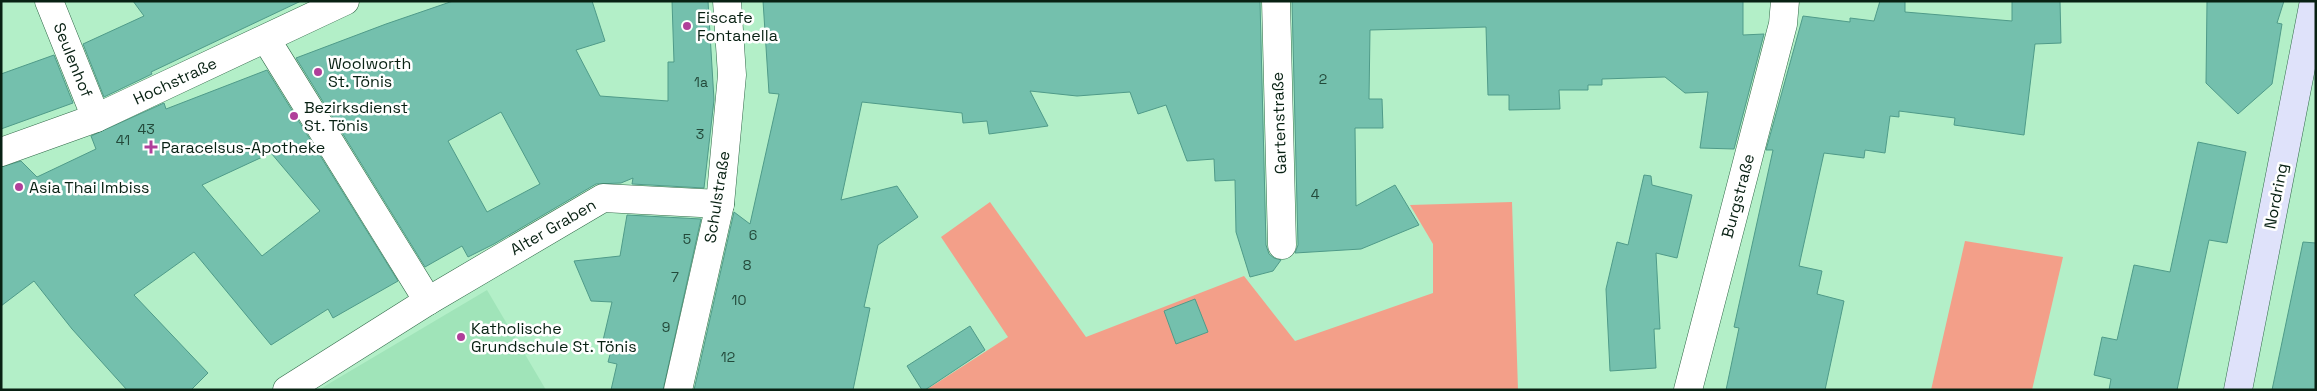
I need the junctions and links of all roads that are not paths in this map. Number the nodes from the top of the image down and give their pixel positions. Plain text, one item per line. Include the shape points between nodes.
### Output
1 (49, 1) edge
2 (345, 1) edge
3 (728, 1) edge
4 (1276, 1) edge
5 (1785, 1) edge
6 (2314, 1) edge
7 (266, 39) junction
8 (96, 118) junction
9 (1, 152) edge
10 (720, 204) junction
11 (1282, 245) dead end
12 (428, 301) junction
13 (286, 390) edge
14 (678, 390) edge
15 (1688, 390) edge
16 (2238, 390) edge

1 - 8 street, Seulenhof
2 - 7 street, Hochstraße
3 - 10 street, Schulstraße via 732,75
4 - 11 street, Gartenstraße
5 - 15 street, Burgstraße via 1784,24
6 - 16 street, Nordring
7 - 8 street, Hochstraße
7 - 12 street
8 - 9 street, Hochstraße
10 - 12 street, Alter Graben via 603,198
10 - 14 street, Schulstraße
12 - 13 street, Alter Graben

